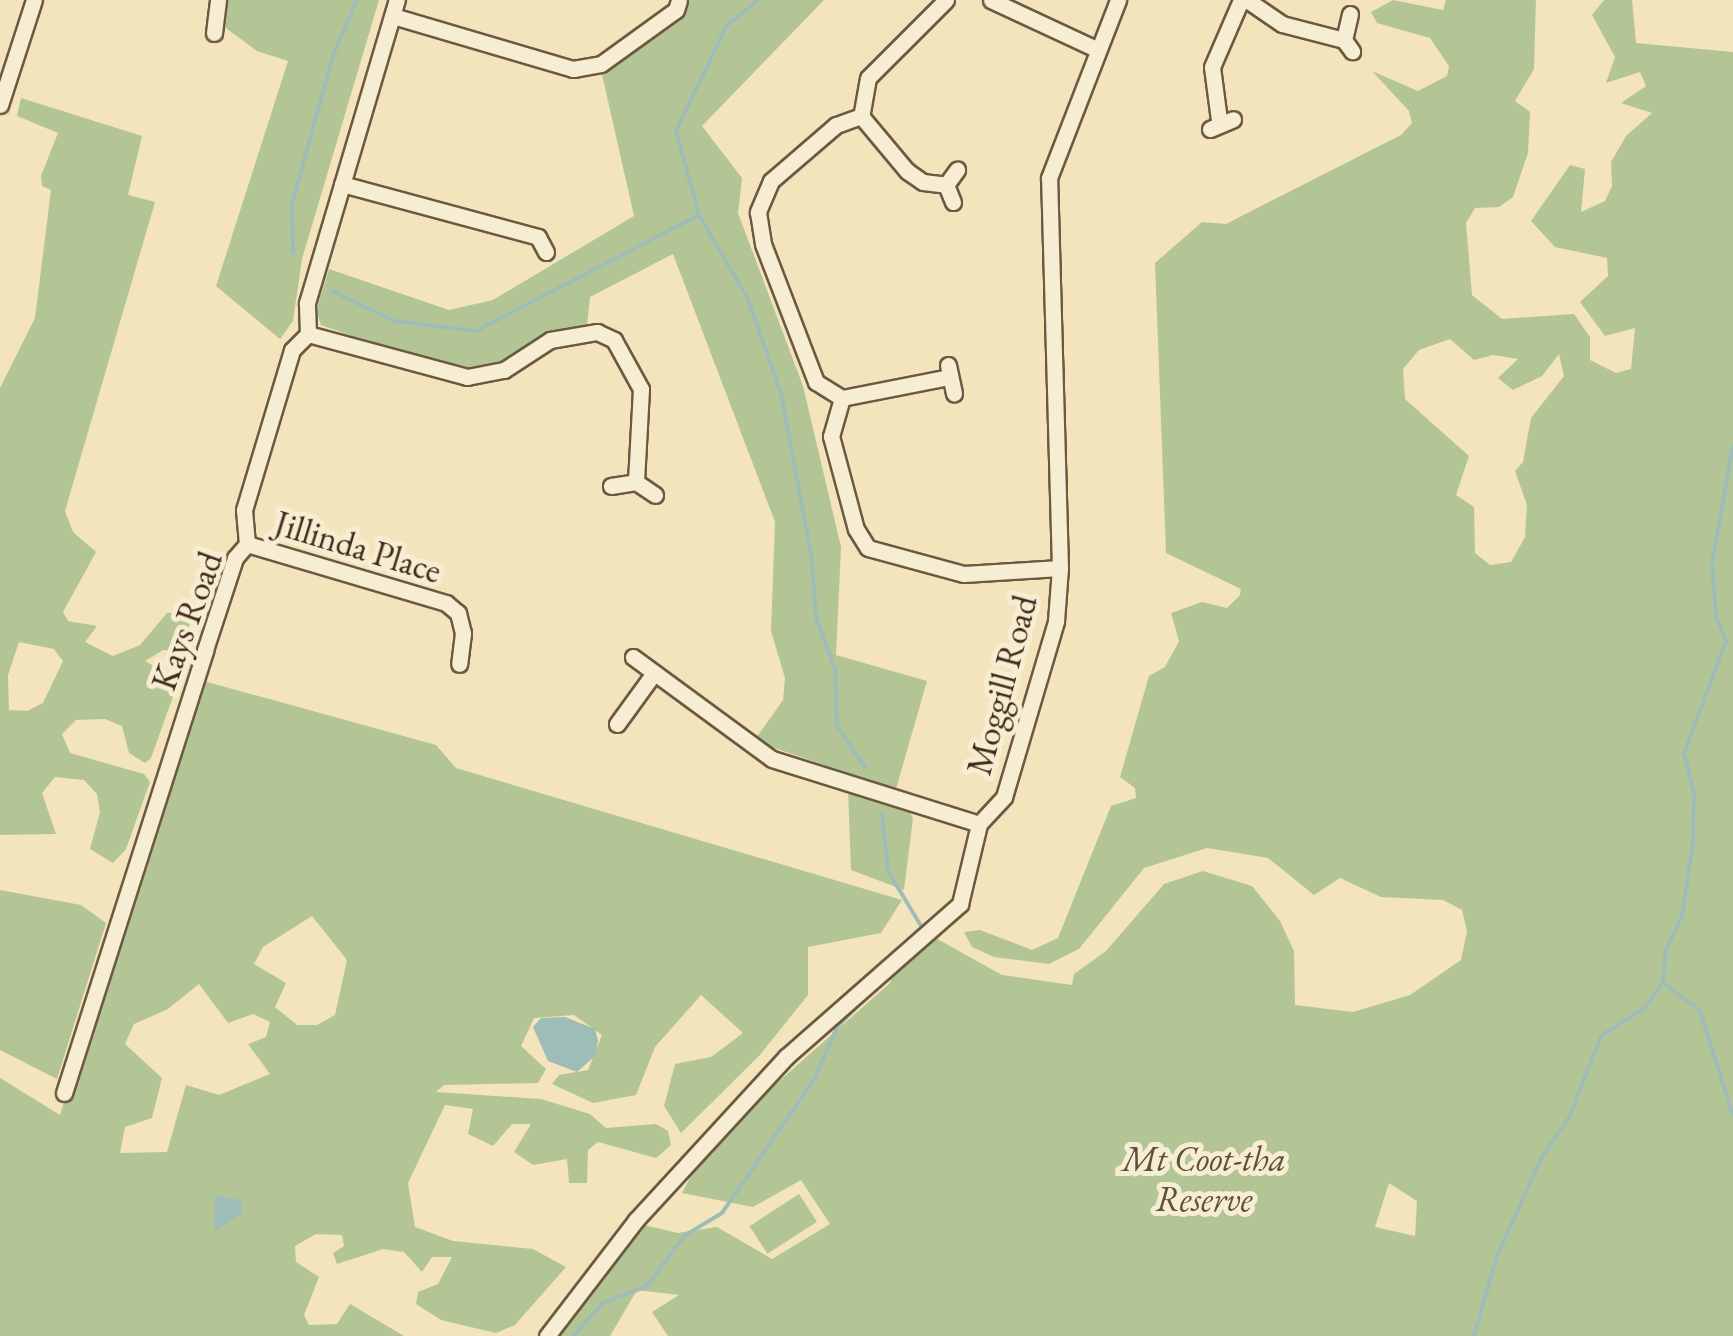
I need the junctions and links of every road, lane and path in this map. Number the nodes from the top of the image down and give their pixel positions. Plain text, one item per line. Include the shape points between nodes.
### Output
1 (34, 0) edge
2 (218, 0) edge
3 (680, 0) edge
4 (946, 0) edge
5 (991, 0) edge
6 (1118, 0) edge
7 (1244, 0) edge
8 (395, 8) edge
9 (1350, 14) dead end
10 (214, 33) dead end
11 (1098, 50) junction
12 (0, 105) edge
13 (861, 116) junction
14 (1220, 123) dead end
15 (956, 170) dead end
16 (342, 184) junction
17 (946, 184) junction
18 (953, 202) dead end
19 (546, 252) dead end
20 (308, 334) junction
21 (950, 378) dead end
22 (842, 398) junction
23 (636, 482) junction
24 (611, 486) dead end
25 (655, 495) dead end
26 (246, 544) junction
27 (1060, 568) junction
28 (633, 656) dead end
29 (459, 664) dead end
30 (654, 673) junction
31 (617, 724) dead end
32 (979, 824) junction
33 (64, 1093) dead end
34 (547, 1336) edge

1 - 12 street
2 - 10 street
3 - 8 street via 676,10 601,64 574,69
4 - 13 street via 868,78
5 - 11 street
6 - 11 street, Moggill Road
7 - 9 street via 1282,24 1348,45
7 - 14 street via 1212,67
8 - 16 street, Kays Road
11 - 27 street, Moggill Road via 1062,135 1048,192
13 - 17 street via 906,171 923,182
13 - 22 street via 836,125 771,180 758,212 763,244 816,382
15 - 17 street
16 - 19 street via 538,237
16 - 20 street, Kays Road via 307,303
17 - 18 street
20 - 23 street via 467,377 504,370 550,340 596,332 614,340 641,390
20 - 26 street, Kays Road via 292,350 244,510
21 - 22 street
22 - 27 street via 831,436 856,530 868,548 964,574
23 - 24 street
23 - 25 street
26 - 29 street, Jillinda Place via 446,603 458,613 463,633
26 - 33 street, Kays Road via 235,558
27 - 32 street, Moggill Road via 1056,622 1004,797
28 - 30 street
30 - 31 street
30 - 32 street via 772,759
32 - 34 street, Moggill Road via 960,904 786,1056 636,1220

